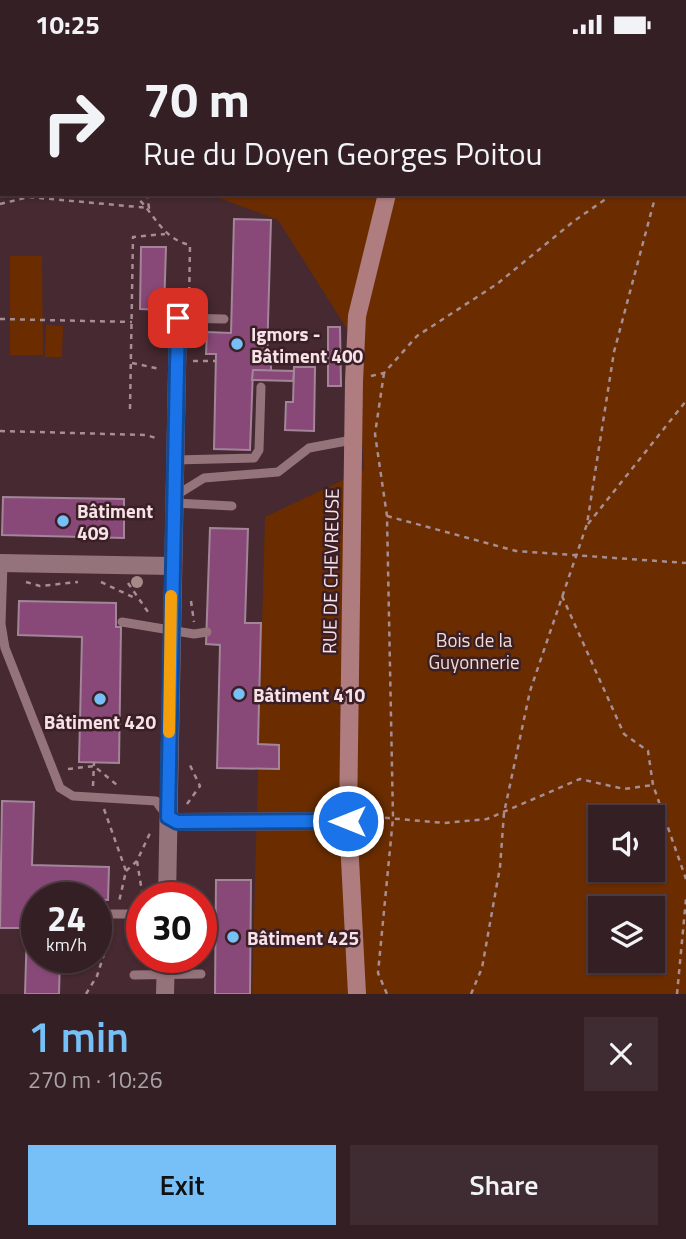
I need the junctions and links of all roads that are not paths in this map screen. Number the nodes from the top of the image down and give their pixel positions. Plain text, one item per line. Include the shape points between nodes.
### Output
1 (387, 196) edge
2 (184, 316) joint
3 (224, 319) dead end
4 (261, 387) dead end
5 (352, 440) junction
6 (176, 460) junction
7 (175, 500) junction
8 (232, 506) dead end
9 (172, 566) junction
10 (2, 567) edge
11 (122, 622) dead end
12 (170, 631) junction
13 (207, 632) dead end
14 (168, 817) junction
15 (348, 821) junction
16 (167, 882) edge
17 (140, 973) edge
18 (166, 973) edge
19 (197, 973) edge
20 (201, 974) dead end
21 (134, 975) dead end
22 (165, 994) edge
23 (357, 994) edge

1 - 5 street, RUE DE CHEVREUSE via 357,316
2 - 3 lane
2 - 6 street
4 - 6 lane via 259,450 254,458
5 - 7 lane via 310,449 278,472 204,478
5 - 15 street, RUE DE CHEVREUSE
6 - 7 street
7 - 8 lane
7 - 9 street
9 - 10 street
9 - 12 street
10 - 14 lane via 5,648 60,788 74,796 156,801
11 - 12 lane
12 - 13 lane
12 - 14 street
14 - 15 street via 177,822
14 - 16 street
15 - 23 street, RUE DE CHEVREUSE
17 - 21 lane
18 - 22 street
19 - 20 lane

